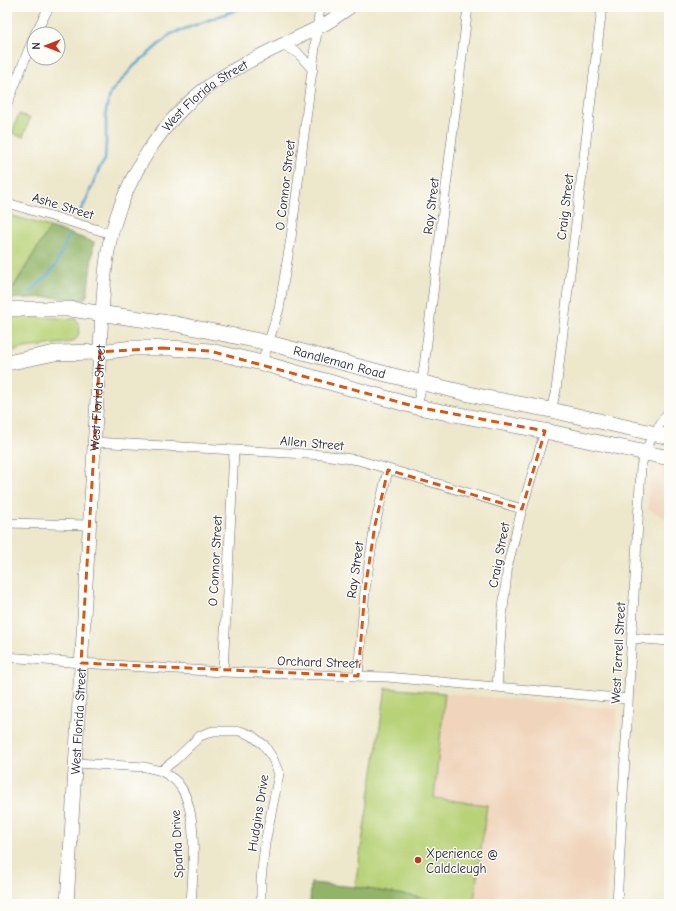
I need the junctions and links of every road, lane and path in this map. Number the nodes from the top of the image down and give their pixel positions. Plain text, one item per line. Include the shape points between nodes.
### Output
1 (49, 7) edge
2 (320, 7) edge
3 (350, 7) edge
4 (468, 7) edge
5 (602, 7) edge
6 (39, 26) edge
7 (318, 28) junction
8 (280, 45) junction
9 (26, 55) edge
10 (313, 70) junction
11 (8, 99) edge
12 (7, 203) edge
13 (112, 234) junction
14 (7, 310) edge
15 (102, 314) junction
16 (269, 343) junction
17 (100, 352) junction
18 (7, 363) edge
19 (262, 363) junction
20 (422, 383) junction
21 (417, 407) junction
22 (551, 410) junction
23 (669, 411) edge
24 (545, 431) junction
25 (662, 435) edge
26 (94, 442) junction
27 (234, 450) junction
28 (645, 452) junction
29 (669, 458) edge
30 (388, 470) junction
31 (522, 509) junction
32 (7, 523) edge
33 (89, 525) junction
34 (632, 638) junction
35 (669, 641) edge
36 (7, 657) edge
37 (81, 663) junction
38 (223, 672) junction
39 (358, 676) junction
40 (497, 687) junction
41 (628, 699) junction
42 (75, 763) junction
43 (161, 771) junction
44 (67, 904) edge
45 (192, 904) edge
46 (261, 904) edge
47 (617, 904) edge

1 - 6 street
2 - 7 street, O Connor Street
3 - 7 main road, West Florida Street
4 - 20 street, Ray Street
5 - 22 street, Craig Street via 556,390
7 - 8 main road, West Florida Street
7 - 10 street, O Connor Street
8 - 10 street via 297,52
8 - 13 main road, West Florida Street via 240,66 210,86 187,105 161,133 136,172
9 - 11 street
10 - 16 street, O Connor Street via 291,238 279,309
12 - 13 street, Ashe Street
13 - 15 main road, West Florida Street via 104,279
14 - 15 main road, Randleman Road via 70,309
15 - 16 main road, Randleman Road via 176,324
15 - 17 main road, West Florida Street
16 - 19 street, O Connor Street
16 - 20 main road, Randleman Road
17 - 18 main road, Randleman Road via 55,353
17 - 19 main road, Randleman Road via 133,348 171,348 210,351
17 - 26 main road, West Florida Street
19 - 21 main road, Randleman Road
20 - 21 street, Ray Street
20 - 22 main road, Randleman Road
21 - 24 main road, Randleman Road
22 - 25 main road, Randleman Road
23 - 25 street, West Terrell Street
24 - 28 main road, Randleman Road
24 - 31 street, Craig Street
25 - 28 street, West Terrell Street
26 - 27 street, Allen Street
26 - 33 main road, West Florida Street
27 - 30 street, Allen Street via 323,455 358,460
27 - 38 street, O Connor Street
28 - 29 main road, Randleman Road
28 - 34 street, West Terrell Street via 641,467
30 - 31 street, Allen Street
30 - 39 street, Ray Street via 375,525 365,590
31 - 40 street, Craig Street via 508,564
32 - 33 street
33 - 37 main road, West Florida Street
34 - 35 street
34 - 41 street, West Terrell Street
36 - 37 street, Orchard Street
37 - 38 street, Orchard Street
37 - 42 main road, West Florida Street
38 - 39 street, Orchard Street
39 - 40 street, Orchard Street
40 - 41 street, Orchard Street
41 - 47 street, West Terrell Street
42 - 43 street via 145,767
42 - 44 main road, West Florida Street
43 - 45 street, Sparta Drive via 180,785 187,798 192,820
43 - 46 street, Hudgins Drive via 200,736 213,731 240,731 251,735 264,745 273,758 279,774 265,843

